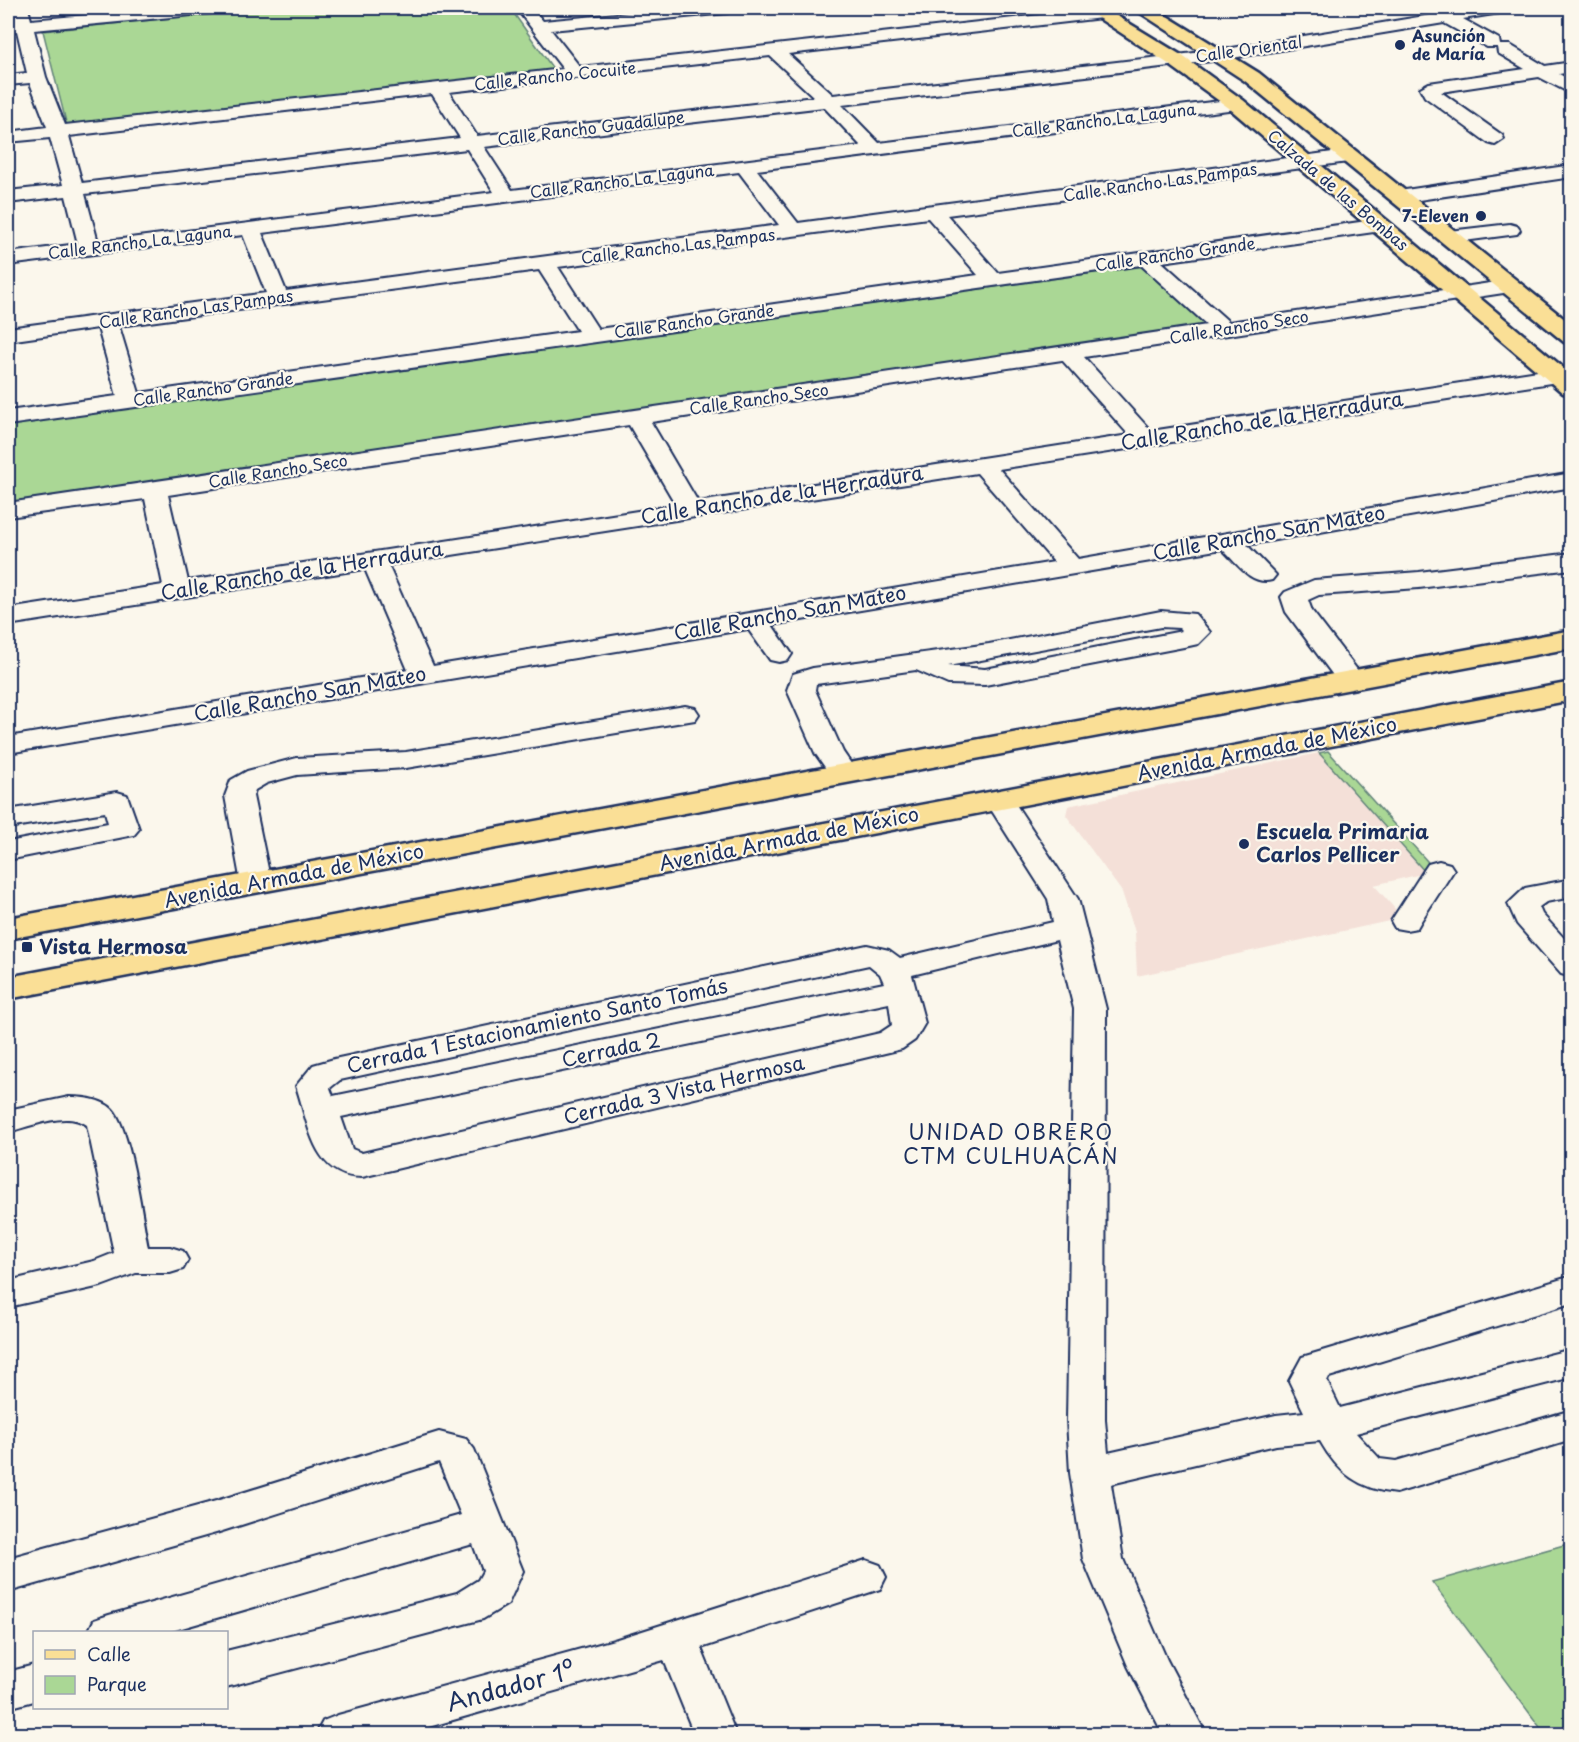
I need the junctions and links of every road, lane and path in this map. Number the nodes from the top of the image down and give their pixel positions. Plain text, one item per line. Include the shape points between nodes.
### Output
1 (213, 8) edge
2 (524, 8) edge
3 (727, 8) edge
4 (1142, 8) edge
5 (1500, 8) edge
6 (1097, 10) edge
7 (1452, 12) edge
8 (18, 20) edge
9 (539, 27) junction
10 (776, 52) junction
11 (1214, 52) junction
12 (1174, 59) junction
13 (1572, 67) edge
14 (1541, 71) junction
15 (576, 73) junction
16 (37, 76) junction
17 (8, 80) edge
18 (438, 89) junction
19 (1572, 90) edge
20 (828, 100) junction
21 (1236, 104) junction
22 (58, 131) junction
23 (8, 137) edge
24 (1495, 139) dead end
25 (472, 142) junction
26 (874, 149) junction
27 (1348, 156) junction
28 (1306, 162) junction
29 (744, 166) junction
30 (1570, 182) edge
31 (75, 189) junction
32 (506, 196) junction
33 (8, 197) edge
34 (1407, 203) junction
35 (934, 213) junction
36 (1381, 225) junction
37 (250, 229) junction
38 (1510, 230) dead end
39 (794, 231) junction
40 (1449, 237) junction
41 (90, 249) junction
42 (1146, 258) junction
43 (8, 259) edge
44 (545, 263) junction
45 (991, 278) junction
46 (1510, 286) junction
47 (1460, 294) junction
48 (279, 298) junction
49 (107, 321) junction
50 (1224, 329) junction
51 (8, 334) edge
52 (592, 336) junction
53 (1572, 337) edge
54 (1069, 354) junction
55 (1564, 381) edge
56 (130, 401) junction
57 (636, 417) junction
58 (8, 418) edge
59 (1146, 440) junction
60 (982, 464) junction
61 (1572, 480) edge
62 (155, 490) junction
63 (690, 508) junction
64 (8, 510) edge
65 (1228, 541) junction
66 (374, 561) junction
67 (1572, 561) edge
68 (1070, 565) junction
69 (1263, 575) dead end
70 (177, 591) junction
71 (8, 617) edge
72 (754, 619) junction
73 (1572, 639) edge
74 (779, 654) dead end
75 (921, 662) junction
76 (424, 675) junction
77 (1351, 680) junction
78 (1572, 691) edge
79 (685, 714) dead end
80 (8, 745) edge
81 (844, 774) junction
82 (999, 800) junction
83 (8, 819) edge
84 (8, 851) edge
85 (1438, 870) dead end
86 (256, 883) junction
87 (1572, 888) edge
88 (1406, 921) dead end
89 (1071, 927) junction
90 (8, 929) edge
91 (1566, 955) edge
92 (898, 980) junction
93 (8, 988) edge
94 (321, 1110) junction
95 (8, 1121) edge
96 (362, 1166) joint
97 (133, 1260) junction
98 (170, 1260) dead end
99 (1572, 1289) edge
100 (8, 1294) edge
101 (1572, 1363) edge
102 (1330, 1425) junction
103 (1572, 1425) edge
104 (1090, 1473) junction
105 (484, 1526) junction
106 (8, 1575) edge
107 (866, 1577) dead end
108 (114, 1631) edge
109 (676, 1638) junction
110 (228, 1668) edge
111 (33, 1683) edge
112 (8, 1690) edge
113 (338, 1734) edge
114 (715, 1734) edge
115 (1185, 1734) edge

1 - 8 street
2 - 9 street
3 - 9 street
4 - 11 main road, Calzada de las Bombas
5 - 7 street, Calle Oriental
6 - 10 street, Calle Rancho Cocuite
6 - 12 main road, Calzada de las Bombas
7 - 11 street, Calle Oriental
7 - 14 street
8 - 16 street
9 - 15 street
10 - 15 street, Calle Rancho Cocuite
10 - 20 street
11 - 12 street, Calle Oriental
11 - 27 main road, Calzada de las Bombas via 1252,77
12 - 20 street, Calle Rancho Guadalupe
12 - 21 main road, Calzada de las Bombas
13 - 14 street
14 - 19 street
14 - 24 street via 1429,88
15 - 18 street, Calle Rancho Cocuite
16 - 17 street
16 - 22 street
18 - 22 street, Calle Rancho Cocuite
18 - 25 street
20 - 25 street, Calle Rancho Guadalupe
20 - 26 street
21 - 26 street, Calle Rancho La Laguna
21 - 28 main road, Calzada de las Bombas
22 - 23 street, Calle Rancho Cocuite
22 - 31 street
25 - 31 street, Calle Rancho Guadalupe
25 - 32 street
26 - 29 street, Calle Rancho La Laguna
27 - 28 street, Calle Rancho Las Pampas
27 - 34 main road, Calzada de las Bombas
28 - 35 street, Calle Rancho Las Pampas
28 - 36 main road, Calzada de las Bombas
29 - 32 street, Calle Rancho La Laguna
29 - 39 street
30 - 34 street
30 - 34 street via 1548,175
31 - 33 street, Calle Rancho Guadalupe
31 - 41 street
32 - 37 street, Calle Rancho La Laguna
34 - 40 main road, Calzada de las Bombas
35 - 39 street, Calle Rancho Las Pampas
35 - 45 street
36 - 42 street, Calle Rancho Grande
36 - 47 main road, Calzada de las Bombas
37 - 41 street, Calle Rancho La Laguna
37 - 48 street
38 - 40 street
39 - 44 street, Calle Rancho Las Pampas
40 - 46 main road, Calzada de las Bombas
41 - 43 street, Calle Rancho La Laguna
42 - 45 street, Calle Rancho Grande
42 - 50 street
44 - 48 street, Calle Rancho Las Pampas
44 - 52 street
45 - 52 street, Calle Rancho Grande
46 - 47 street, Calle Rancho Seco
46 - 53 main road, Calzada de las Bombas
47 - 50 street, Calle Rancho Seco
47 - 55 main road, Calzada de las Bombas
48 - 49 street, Calle Rancho Las Pampas
49 - 51 street, Calle Rancho Las Pampas
49 - 56 street
50 - 54 street, Calle Rancho Seco
52 - 56 street, Calle Rancho Grande
54 - 57 street, Calle Rancho Seco
54 - 59 street
55 - 59 street, Calle Rancho de la Herradura
56 - 58 street, Calle Rancho Grande
57 - 62 street, Calle Rancho Seco
57 - 63 street
59 - 60 street, Calle Rancho de la Herradura
60 - 63 street, Calle Rancho de la Herradura
60 - 68 street
61 - 65 street, Calle Rancho San Mateo
62 - 64 street, Calle Rancho Seco
62 - 70 street
63 - 66 street, Calle Rancho de la Herradura
65 - 68 street, Calle Rancho San Mateo
65 - 69 street
66 - 70 street, Calle Rancho de la Herradura
66 - 76 street
67 - 77 street via 1314,588 1294,597 1294,605
68 - 72 street, Calle Rancho San Mateo
70 - 71 street, Calle Rancho de la Herradura
72 - 74 street
72 - 76 street, Calle Rancho San Mateo
73 - 77 main road, Avenida Armada de México
75 - 75 street via 1161,619 1186,620 1197,632 1189,638 985,677 948,676
75 - 81 street via 823,673 803,680 801,690 829,753
76 - 80 street, Calle Rancho San Mateo
77 - 81 main road, Avenida Armada de México
78 - 82 main road, Avenida Armada de México
79 - 86 street via 402,761 274,770 250,778 241,786 239,796
81 - 86 main road, Avenida Armada de México
82 - 89 street via 1063,899
82 - 93 main road, Avenida Armada de México
83 - 84 street via 117,801 124,829
85 - 88 street
86 - 90 main road, Avenida Armada de México
87 - 91 street via 1536,895 1523,904 1528,916
89 - 92 street
89 - 104 street via 1089,1010 1086,1420
92 - 94 street, Cerrada 2
92 - 94 street, Cerrada 1 Estacionamiento Santo Tomás via 880,955 867,955 334,1070 325,1073 313,1086
92 - 96 street, Cerrada 3 Vista Hermosa via 909,1027 890,1041
94 - 96 street, Cerrada 1 Estacionamiento Santo Tomás via 337,1156
95 - 97 street via 66,1107 85,1109 100,1117 108,1134
97 - 98 street
97 - 100 street via 101,1272
99 - 102 street via 1315,1367 1308,1381
101 - 102 street
102 - 103 street via 1360,1466 1376,1475 1396,1477
102 - 104 street via 1276,1430
104 - 115 street via 1102,1559 1149,1666
105 - 106 street via 460,1460 452,1450 439,1447 216,1517
105 - 108 street
105 - 110 street via 503,1571 493,1592 468,1607
107 - 109 street, Andador 1º
109 - 113 street, Andador 1º
109 - 114 street
111 - 112 street

